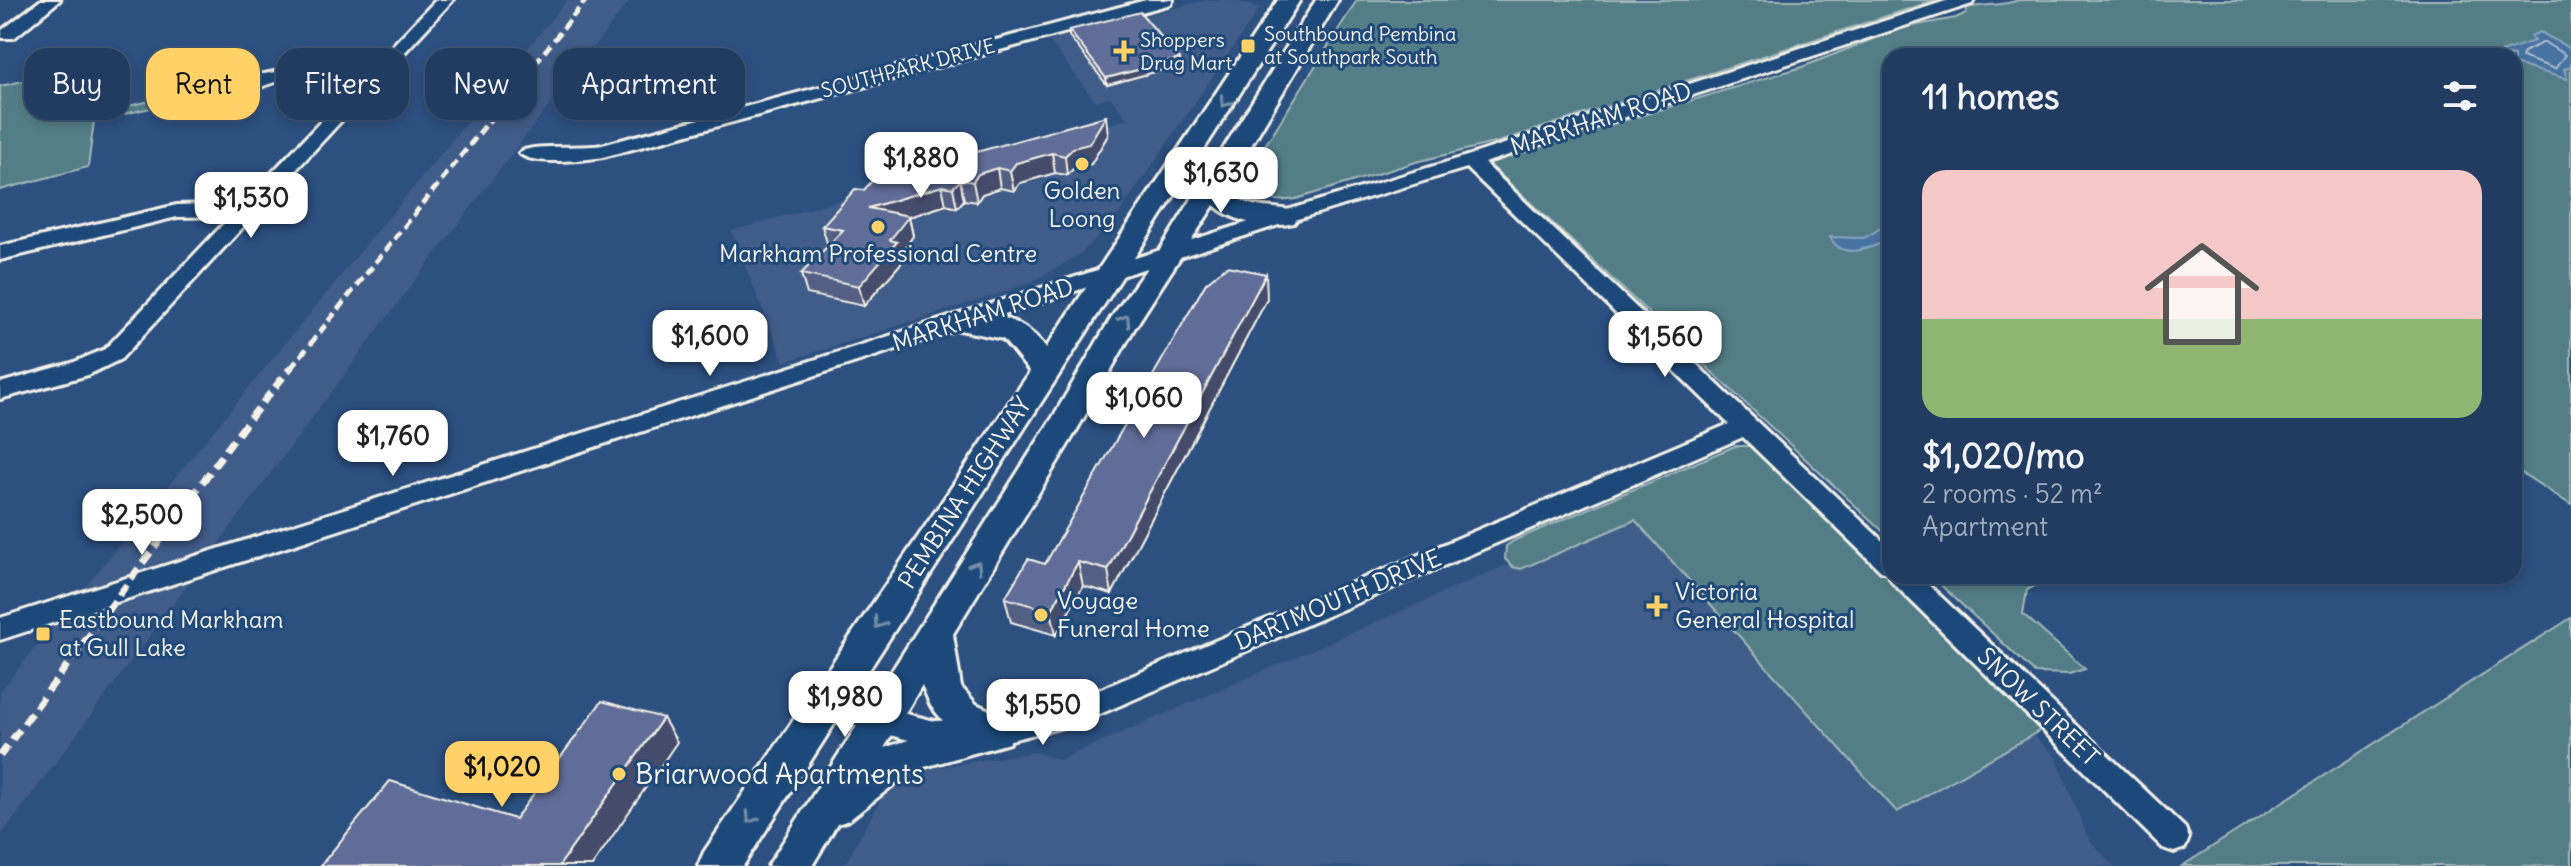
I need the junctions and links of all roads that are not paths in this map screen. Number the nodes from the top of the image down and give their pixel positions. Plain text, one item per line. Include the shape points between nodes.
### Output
1 (52, 0) edge
2 (445, 0) edge
3 (1165, 0) edge
4 (1327, 0) edge
5 (1966, 0) edge
6 (1279, 4) edge
7 (8, 34) dead end
8 (400, 48) edge
9 (276, 77) edge
10 (265, 79) dead end
11 (333, 120) edge
12 (534, 147) dead end
13 (1471, 161) junction
14 (1214, 183) junction
15 (249, 209) junction
16 (1284, 217) junction
17 (0, 253) edge
18 (1171, 254) junction
19 (1110, 274) junction
20 (965, 322) junction
21 (1045, 371) junction
22 (0, 391) edge
23 (1747, 426) junction
24 (1882, 556) edge
25 (1910, 584) edge
26 (0, 629) edge
27 (935, 632) junction
28 (825, 706) junction
29 (879, 721) junction
30 (995, 731) junction
31 (816, 822) junction
32 (2174, 838) dead end
33 (719, 866) edge
34 (789, 866) edge

1 - 7 street
2 - 8 street
3 - 12 street, SOUTHPARK DRIVE via 624,146 581,155
4 - 14 main road, PEMBINA HIGHWAY
5 - 13 street, MARKHAM ROAD
6 -> 19 main road, PEMBINA HIGHWAY
9 - 10 street
11 - 15 street
13 - 16 street, MARKHAM ROAD
13 - 23 street
14 - 16 main road via 1218,195 1238,211
14 - 18 main road, PEMBINA HIGHWAY
15 - 17 street via 177,211
15 - 22 street via 113,354
16 - 18 street, MARKHAM ROAD
18 - 19 street, MARKHAM ROAD
27 -> 18 main road, PEMBINA HIGHWAY via 1121,325
19 - 20 street, MARKHAM ROAD
19 - 21 main road, PEMBINA HIGHWAY
20 - 21 main road via 1003,326 1021,335
20 - 26 street, MARKHAM ROAD
21 -> 28 main road, PEMBINA HIGHWAY
23 - 24 street
23 - 30 street, DARTMOUTH DRIVE via 1079,711
25 - 32 street, SNOW STREET
27 - 29 main road, PEMBINA HIGHWAY
27 - 30 main road via 936,675 945,697 968,722
28 - 29 street, DARTMOUTH DRIVE
28 -> 33 main road, PEMBINA HIGHWAY
29 - 30 street, DARTMOUTH DRIVE via 935,734
29 - 31 main road, PEMBINA HIGHWAY
30 - 31 main road via 892,763
31 - 34 main road, PEMBINA HIGHWAY

